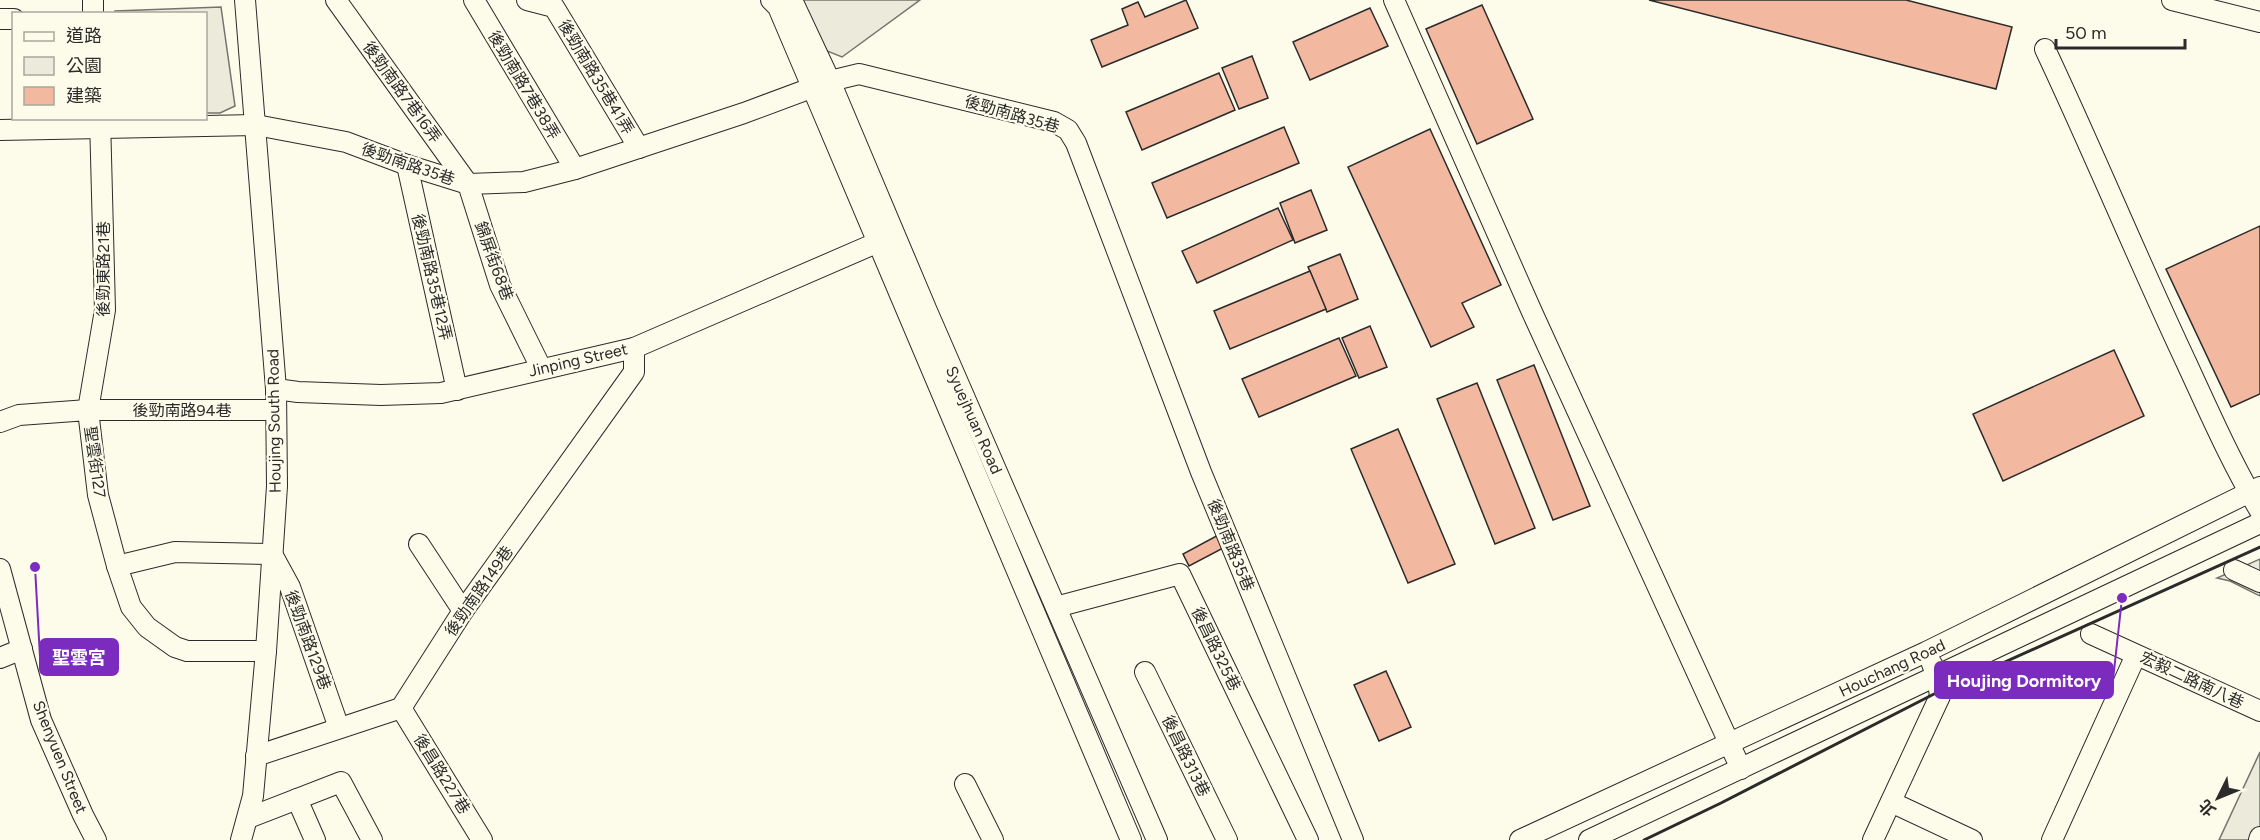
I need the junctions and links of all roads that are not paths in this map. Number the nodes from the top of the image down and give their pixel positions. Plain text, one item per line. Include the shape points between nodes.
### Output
1 (244, 0) edge
2 (336, 0) edge
3 (474, 0) edge
4 (527, 0) edge
5 (771, 0) edge
6 (792, 0) edge
7 (1394, 0) edge
8 (2172, 0) edge
9 (2260, 22) edge
10 (2045, 49) dead end
11 (821, 84) junction
12 (100, 123) edge
13 (256, 125) junction
14 (0, 130) edge
15 (639, 148) junction
16 (407, 165) junction
17 (575, 169) junction
18 (468, 184) junction
19 (887, 239) junction
20 (634, 348) junction
21 (541, 368) junction
22 (276, 389) junction
23 (457, 390) junction
24 (88, 410) junction
25 (276, 410) junction
26 (0, 422) edge
27 (2255, 490) edge
28 (2260, 511) edge
29 (2260, 523) edge
30 (419, 544) dead end
31 (272, 554) junction
32 (117, 566) junction
33 (2234, 570) dead end
34 (1, 579) edge
35 (2260, 582) edge
36 (1056, 606) junction
37 (464, 611) junction
38 (2091, 634) dead end
39 (22, 649) junction
40 (266, 651) junction
41 (1926, 652) junction
42 (2136, 655) junction
43 (0, 658) edge
44 (1145, 672) dead end
45 (1938, 676) junction
46 (401, 708) junction
47 (2260, 711) edge
48 (339, 728) junction
49 (1729, 743) junction
50 (256, 756) junction
51 (1741, 769) junction
52 (966, 784) dead end
53 (297, 799) junction
54 (1891, 802) junction
55 (249, 818) junction
56 (96, 840) edge
57 (241, 840) edge
58 (315, 840) edge
59 (372, 840) edge
60 (482, 840) edge
61 (993, 840) edge
62 (1131, 840) edge
63 (1157, 840) edge
64 (1227, 840) edge
65 (1308, 840) edge
66 (1353, 840) edge
67 (1520, 840) edge
68 (1589, 840) edge
69 (1873, 840) edge
70 (1972, 840) edge
71 (2052, 840) edge

1 - 13 street, Houjing South Road
2 - 18 street, 後勁南路7巷16弄
3 - 17 street, 後勁南路7巷38弄
4 - 15 street, 後勁南路35巷41弄 via 554,7
5 - 11 street, Syuejhuan Road
6 - 11 street, Syuejhuan Road
7 - 49 street
8 - 9 street
10 - 27 street via 2225,446
11 - 15 street, 後勁南路35巷
11 - 19 street, Syuejhuan Road
11 - 66 street, 後勁南路35巷 via 859,74 1053,122 1068,130 1201,472
12 - 13 street, 後勁南路35巷
12 - 14 street, 後勁南路35巷
12 - 24 street, 後勁東路21巷 via 105,310
13 - 16 street, 後勁南路35巷 via 346,142
13 - 22 street, Houjing South Road
15 - 17 street, 後勁南路35巷
16 - 18 street, 後勁南路35巷
16 - 23 street, 後勁南路35巷12弄
17 - 18 street, 後勁南路35巷 via 524,182
18 - 21 street, 錦屏街68巷 via 500,285
19 - 20 street, Jinping Street
19 - 36 street, Syuejhuan Road
19 - 62 street, Syuejhuan Road
20 - 21 street, Jinping Street
20 - 37 street, 後勁南路149巷 via 634,372
21 - 23 street, Jinping Street
22 - 23 street, Jinping Street via 381,395
22 - 25 street, Houjing South Road
24 - 25 street, 後勁南路94巷
24 - 26 street, 聖雲街127 via 19,415
24 - 32 street, 聖雲街127 via 98,495
25 - 31 street, Houjing South Road via 277,486
27 - 28 street
27 - 41 street, Houchang Road
29 - 45 street, Houchang Road
30 - 37 street
31 - 32 street via 175,552
31 - 40 street, Houjing South Road
31 - 48 street, 後勁南路129巷 via 290,587
32 - 40 street, 聖雲街127 via 135,613 175,647 187,651
33 - 35 street
34 - 39 street, Shenyuen Street
36 - 63 street, Syuejhuan Road
36 - 65 street, 後昌路325巷 via 1180,574
37 - 46 street, 後勁南路149巷
38 - 42 street, 宏毅二路南八巷
39 - 43 street
39 - 56 street, Shenyuen Street via 41,720
40 - 50 street, Houjing South Road
41 - 45 street
41 - 49 street, Houchang Road
42 - 47 street, 宏毅二路南八巷
42 - 71 street
44 - 64 street, 後昌路313巷
45 - 51 street, Houchang Road
45 - 54 street via 1940,696
46 - 48 street
46 - 60 street, 後昌路227巷
48 - 50 street
49 - 51 street
49 - 67 street, Houchang Road
50 - 55 street, Houjing South Road
51 - 68 street, Houchang Road
52 - 61 street
53 - 55 street
53 - 58 street
53 - 59 street via 341,782
54 - 69 street
54 - 70 street
55 - 57 street, Houjing South Road

